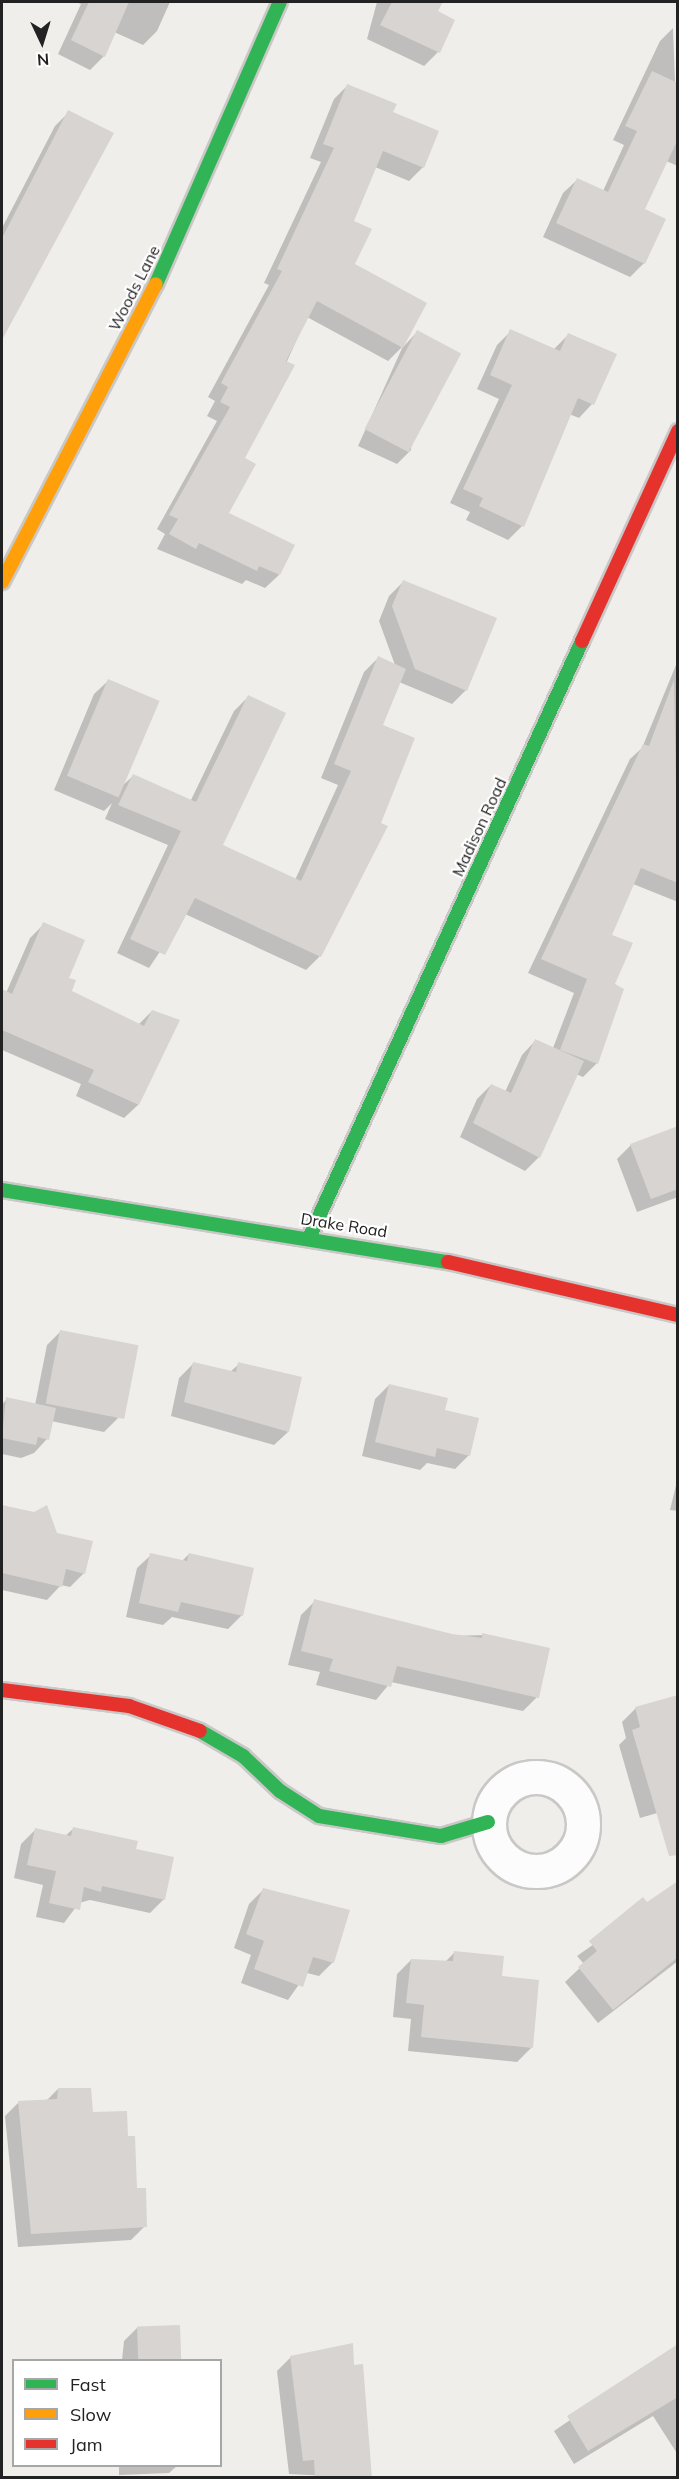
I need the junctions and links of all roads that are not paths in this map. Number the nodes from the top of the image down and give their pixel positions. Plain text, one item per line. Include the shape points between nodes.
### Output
1 (280, 2) edge
2 (678, 431) edge
3 (2, 582) edge
4 (2, 1190) edge
5 (310, 1236) junction
6 (678, 1315) edge
7 (2, 1690) edge
8 (488, 1822) dead end

1 - 3 street, Woods Lane via 163,270
2 - 5 street, Madison Road
4 - 5 street, Drake Road
5 - 6 street, Drake Road
7 - 8 street via 129,1706 188,1724 243,1756 280,1791 319,1816 441,1836

